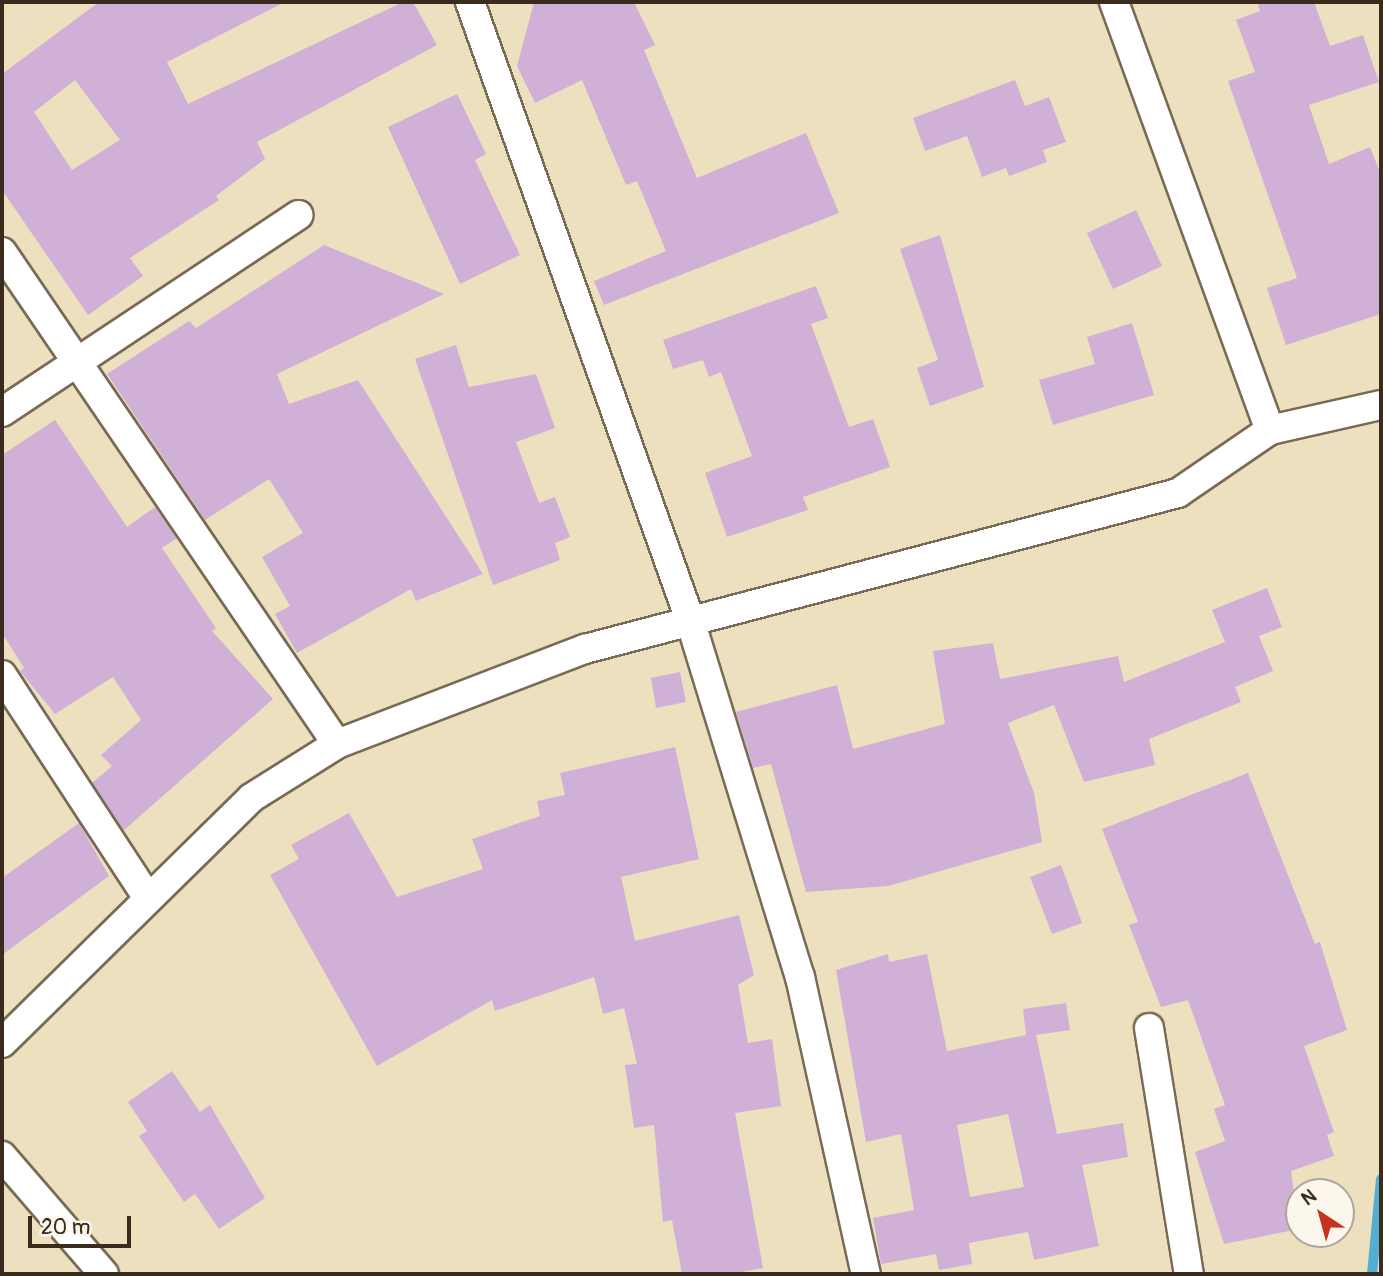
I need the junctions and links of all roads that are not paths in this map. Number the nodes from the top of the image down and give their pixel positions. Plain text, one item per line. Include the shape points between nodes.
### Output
1 (470, 2) edge
2 (1114, 2) edge
3 (298, 215) dead end
4 (2, 252) edge
5 (76, 363) junction
6 (1381, 405) edge
7 (2, 412) edge
8 (1270, 430) junction
9 (690, 620) junction
10 (2, 675) edge
11 (337, 744) junction
12 (147, 897) junction
13 (1149, 1028) dead end
14 (2, 1043) edge
15 (2, 1156) edge
16 (104, 1274) edge
17 (866, 1274) edge
18 (1189, 1274) edge

1 - 9 street
2 - 8 street
3 - 5 street
4 - 5 street
5 - 7 street
5 - 11 street
6 - 8 street
8 - 9 street via 1178,493 1069,527
9 - 11 street via 572,654
9 - 17 street via 800,977
10 - 12 street
11 - 12 street via 251,798
12 - 14 street
13 - 18 street
15 - 16 street

